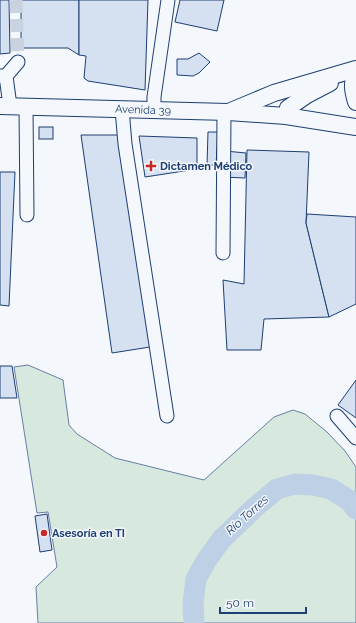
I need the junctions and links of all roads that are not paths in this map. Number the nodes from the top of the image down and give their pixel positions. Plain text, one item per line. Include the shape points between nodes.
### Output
1 (168, 0) edge
2 (18, 62) dead end
3 (356, 69) edge
4 (356, 74) edge
5 (3, 76) edge
6 (356, 102) edge
7 (5, 106) edge
8 (26, 107) junction
9 (122, 109) junction
10 (154, 110) junction
11 (226, 112) junction
12 (286, 116) junction
13 (356, 127) edge
14 (27, 215) dead end
15 (222, 253) dead end
16 (167, 416) dead end
17 (338, 416) dead end
18 (356, 438) edge

1 - 10 street
2 - 5 street
3 - 11 main road via 274,93
3 - 12 main road via 307,95 288,108
4 - 6 main road via 353,79 353,92
5 - 7 street
7 - 8 main road, Avenida 39
8 - 9 main road, Avenida 39
8 - 14 street
9 - 10 main road, Avenida 39
9 - 16 street via 125,144
10 - 11 main road, Avenida 39
11 - 12 main road, Avenida 39
11 - 15 street
12 - 13 main road, Avenida 39
17 - 18 street

